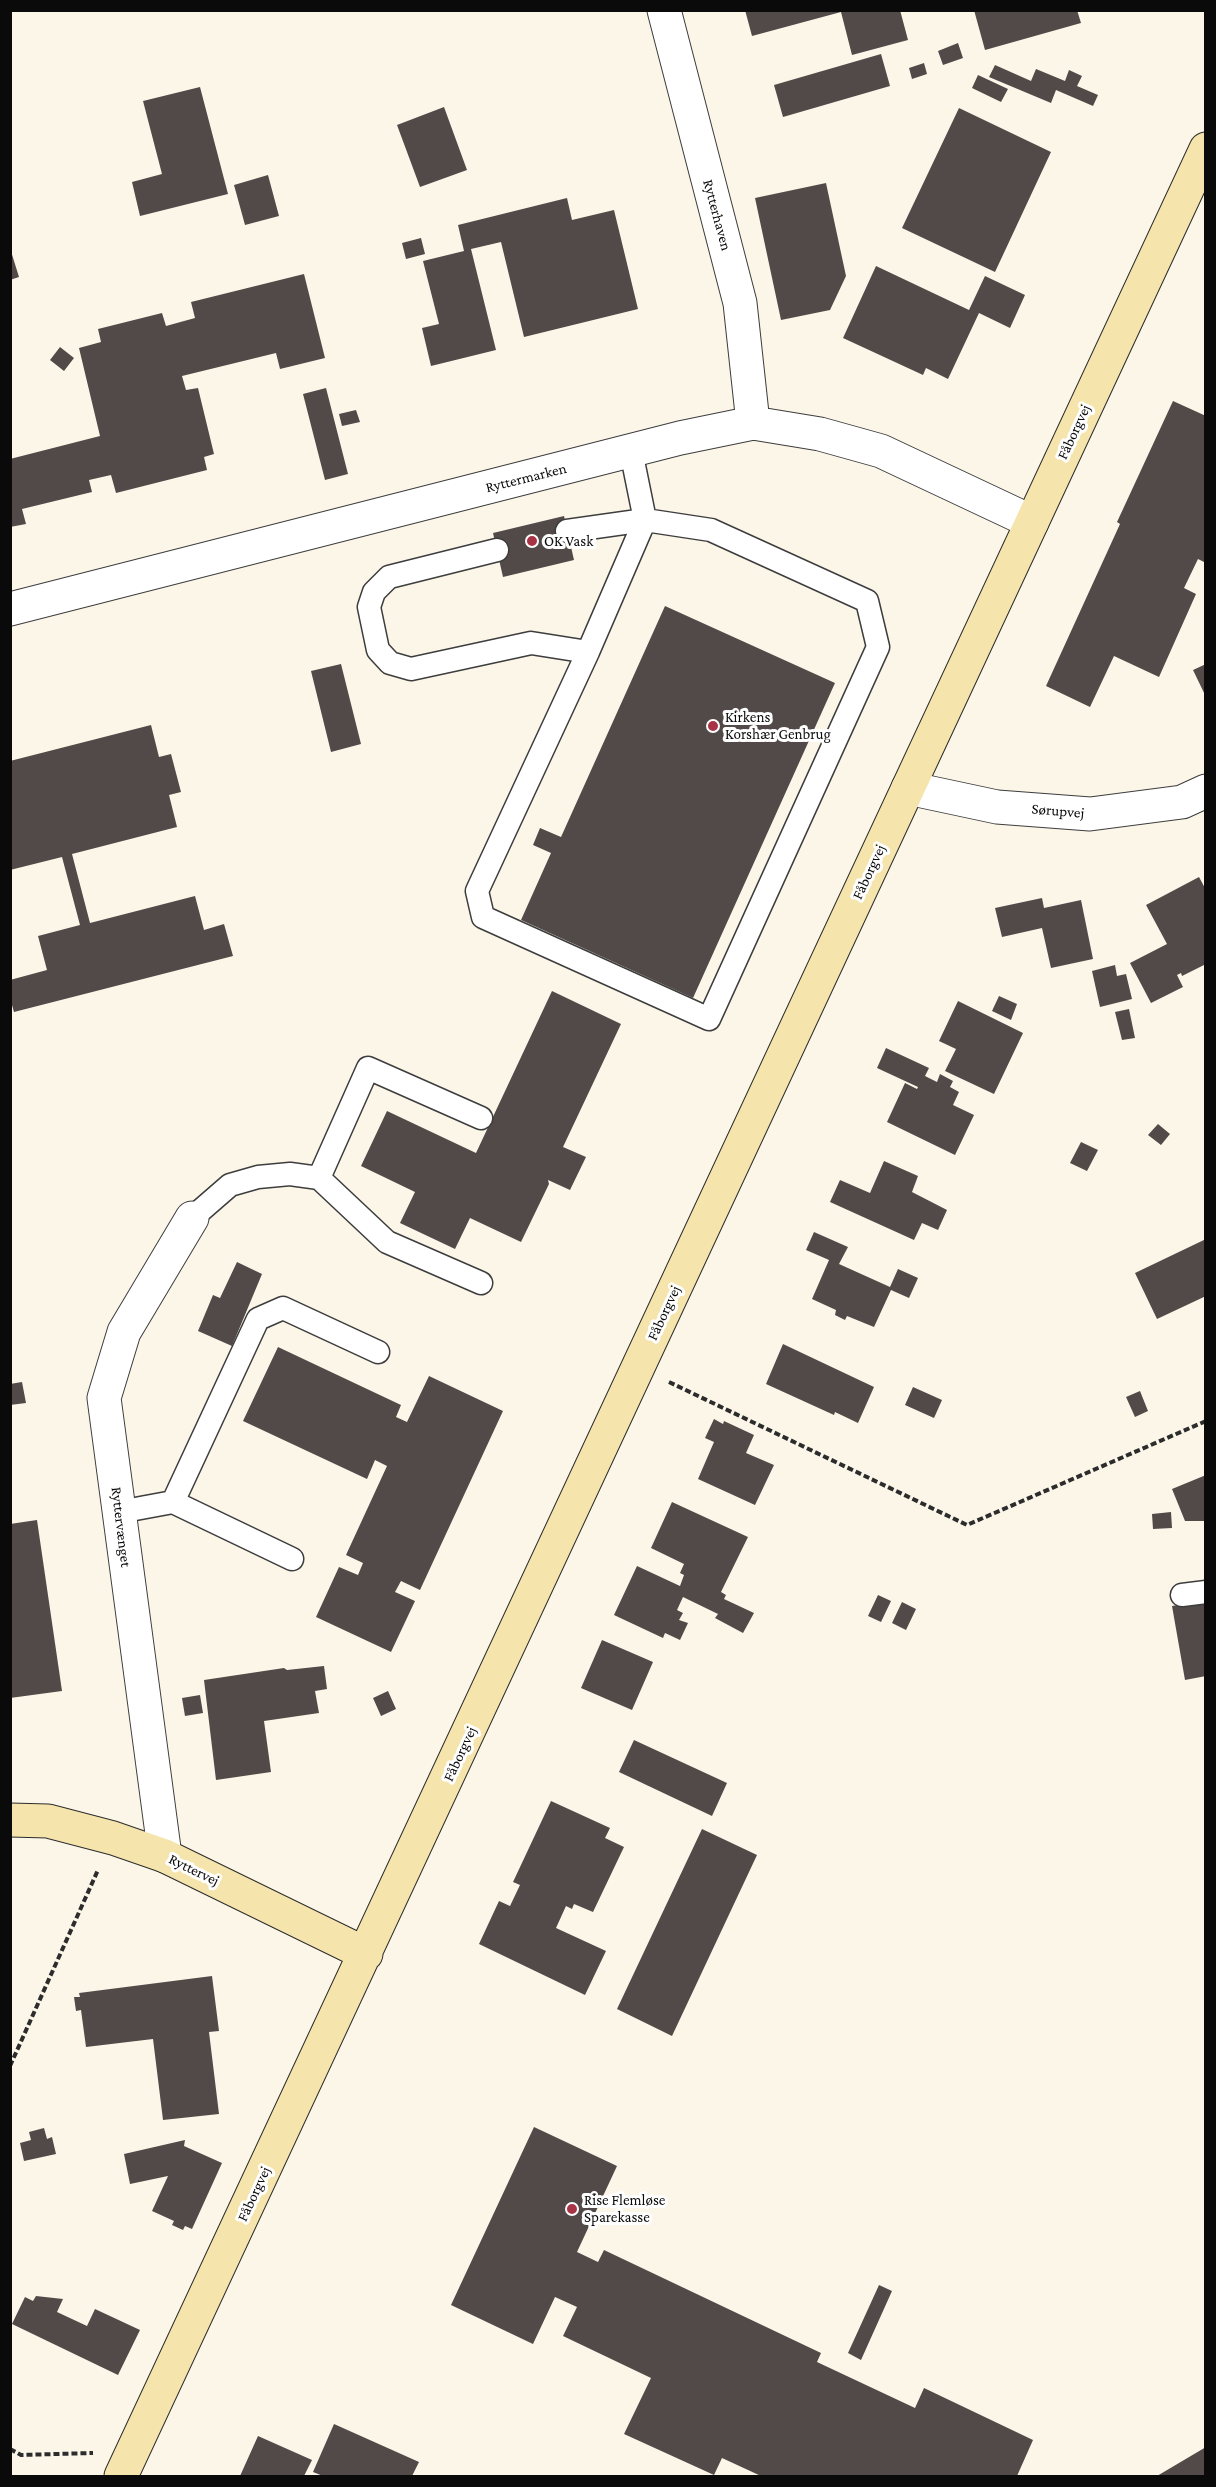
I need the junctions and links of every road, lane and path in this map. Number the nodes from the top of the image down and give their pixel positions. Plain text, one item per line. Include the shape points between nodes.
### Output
1 (664, 10) edge
2 (1206, 149) edge
3 (753, 423) junction
4 (631, 451) junction
5 (645, 520) junction
6 (1032, 522) junction
7 (567, 531) dead end
8 (497, 550) dead end
9 (10, 609) edge
10 (588, 652) junction
11 (908, 788) junction
12 (1206, 791) edge
13 (481, 1118) dead end
14 (319, 1178) junction
15 (192, 1218) joint
16 (481, 1283) dead end
17 (378, 1352) dead end
18 (639, 1368) junction
19 (1206, 1421) edge
20 (173, 1502) junction
21 (119, 1512) junction
22 (292, 1558) dead end
23 (1206, 1592) edge
24 (1182, 1595) dead end
25 (10, 1820) edge
26 (113, 1838) junction
27 (165, 1856) junction
28 (366, 1954) junction
29 (10, 2066) edge
30 (10, 2449) edge
31 (127, 2464) edge

1 - 3 street, Rytterhaven via 740,303
2 - 6 street, Fåborgvej
3 - 4 street, Ryttermarken
3 - 6 street, Ryttermarken via 820,434 880,451
4 - 5 lane
4 - 9 street, Ryttermarken
5 - 7 lane
5 - 10 lane
5 - 10 lane via 711,530 867,601 878,647 709,1019 483,917 477,891
6 - 11 street, Fåborgvej
8 - 10 lane via 389,577 374,592 369,607 378,650 390,663 411,669 531,643
11 - 12 street, Sørupvej via 997,807 1090,814 1182,802
11 - 18 street, Fåborgvej
13 - 14 lane via 368,1068
14 - 15 lane via 291,1174 230,1185
14 - 16 lane via 387,1242
15 - 21 street, Ryttervænget via 124,1332 104,1398
17 - 20 lane via 283,1308 258,1319
18 - 19 path via 967,1525
18 - 28 street, Fåborgvej
20 - 21 lane
20 - 22 lane
21 - 27 street, Ryttervænget
23 - 24 lane
25 - 26 street, Ryttervej via 48,1821
26 - 27 street, Ryttervej
26 - 29 path
27 - 28 street, Ryttervej
28 - 31 street, Fåborgvej
30 - 31 path via 21,2455

